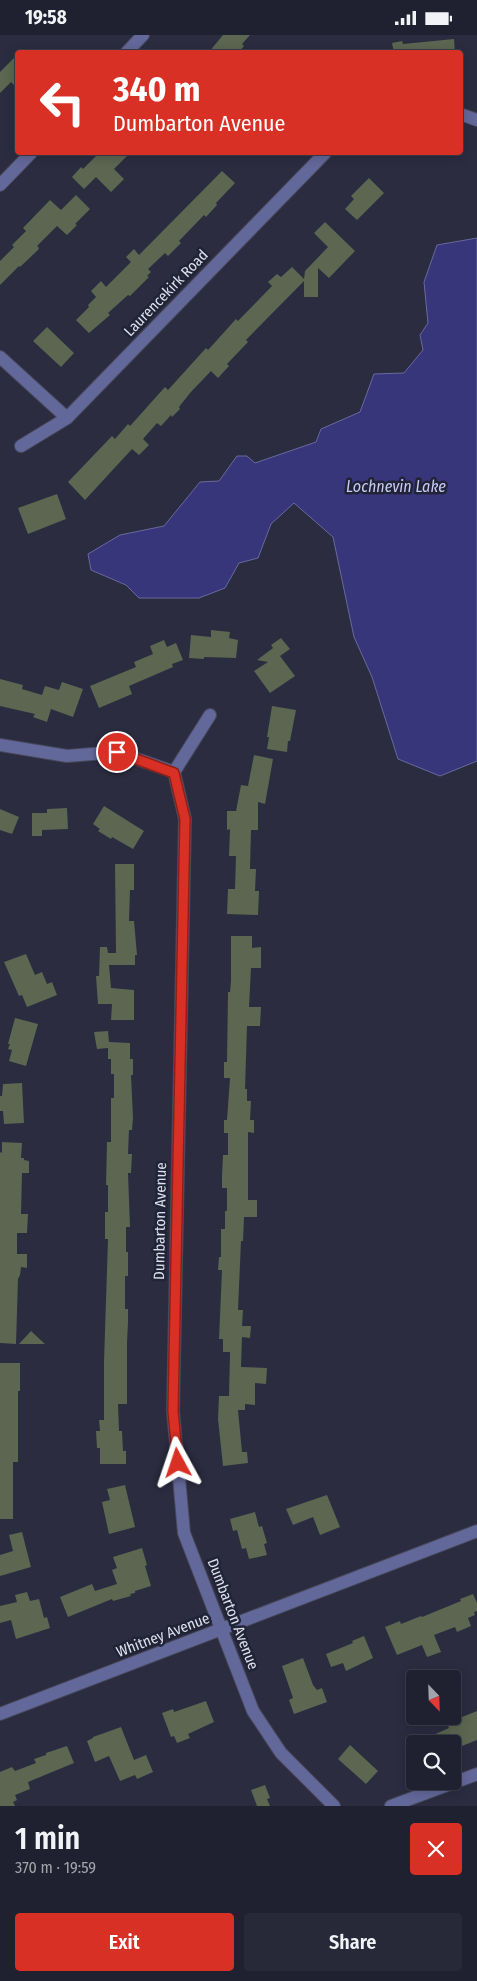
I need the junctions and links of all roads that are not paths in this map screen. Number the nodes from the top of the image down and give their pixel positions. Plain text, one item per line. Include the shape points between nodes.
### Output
1 (143, 35) edge
2 (129, 50) edge
3 (463, 115) edge
4 (477, 120) edge
5 (29, 155) edge
6 (323, 155) edge
7 (0, 185) edge
8 (0, 357) edge
9 (68, 418) junction
10 (21, 446) dead end
11 (210, 715) dead end
12 (0, 745) edge
13 (174, 773) junction
14 (477, 1531) edge
15 (221, 1630) junction
16 (0, 1714) edge
17 (477, 1774) edge
18 (334, 1806) edge
19 (391, 1806) edge

1 - 2 street
3 - 4 street
5 - 7 street
6 - 9 street, Laurencekirk Road
8 - 9 street
9 - 10 street, Laurencekirk Road
11 - 13 street
12 - 13 street via 67,756 117,752
13 - 15 street, Dumbarton Avenue via 185,819 173,1411 184,1533
14 - 15 street, Whitney Avenue
15 - 16 street, Whitney Avenue
15 - 18 street, Dumbarton Avenue via 253,1711 281,1753
17 - 19 street

